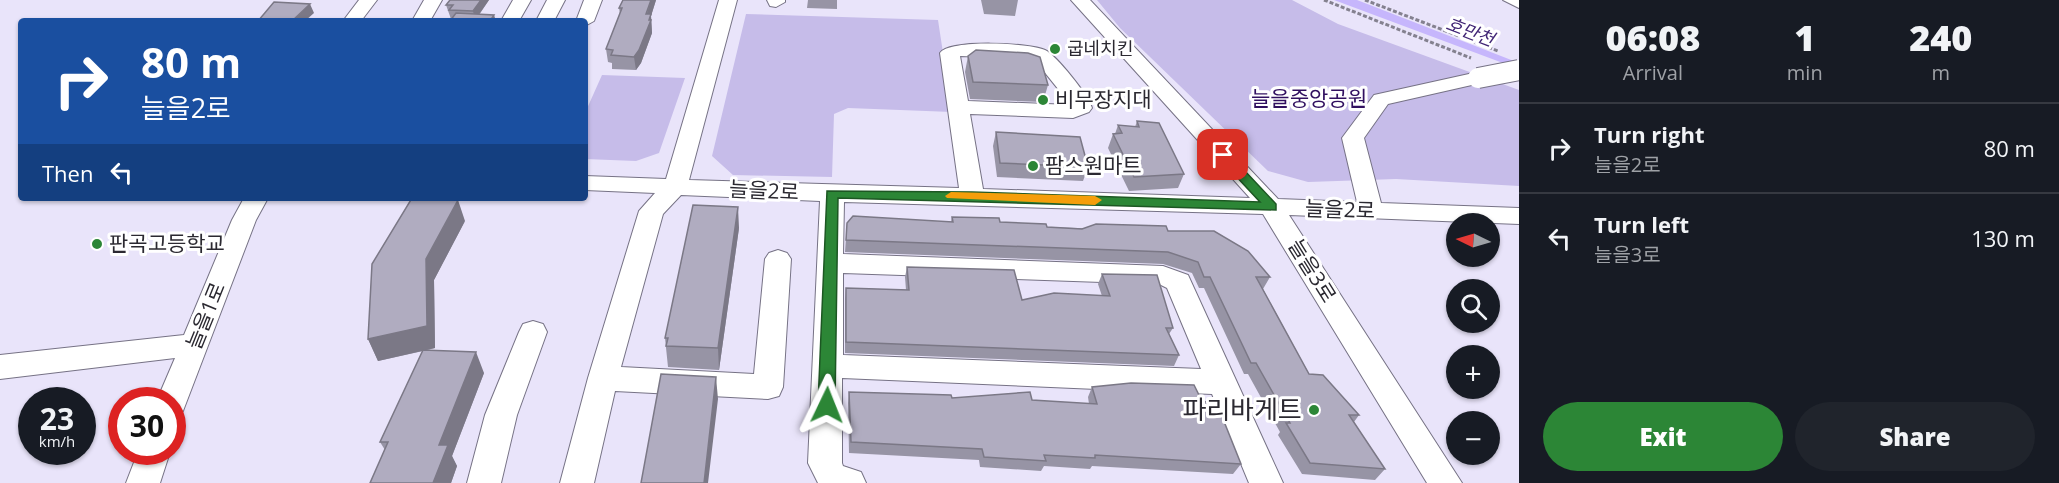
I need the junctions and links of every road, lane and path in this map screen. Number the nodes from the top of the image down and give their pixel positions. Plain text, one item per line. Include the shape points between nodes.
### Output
1 (369, 0) edge
2 (434, 0) edge
3 (522, 0) edge
4 (556, 0) edge
5 (593, 0) edge
6 (728, 0) edge
7 (1080, 0) edge
8 (1324, 0) edge
9 (1365, 0) edge
10 (1512, 0) edge
11 (1519, 3) edge
12 (354, 18) edge
13 (423, 18) edge
14 (512, 18) edge
15 (547, 18) edge
16 (586, 18) edge
17 (1503, 53) dead end
18 (1478, 70) junction
19 (1519, 70) edge
20 (958, 107) junction
21 (588, 183) edge
22 (675, 187) junction
23 (832, 194) junction
24 (972, 196) junction
25 (254, 201) edge
26 (1271, 207) junction
27 (1371, 211) junction
28 (1519, 216) edge
29 (778, 259) dead end
30 (830, 263) junction
31 (534, 332) dead end
32 (194, 345) junction
33 (828, 366) junction
34 (0, 367) edge
35 (603, 378) junction
36 (1221, 382) junction
37 (178, 387) edge
38 (149, 465) edge
39 (142, 483) edge
40 (484, 483) edge
41 (577, 483) edge
42 (849, 483) edge
43 (1266, 483) edge
44 (1445, 483) edge

1 - 12 street
2 - 13 street
3 - 14 street
4 - 15 street
5 - 16 street
6 - 22 street
7 - 26 street, 늘을3로
8 - 18 path
9 - 17 path
10 - 11 street
18 - 19 street, bridge
18 - 27 street via 1382,99 1353,138
20 - 20 street via 950,53 958,50 1041,55 1082,108 1073,112
20 - 24 street
21 - 22 street, 늘을2로
22 - 23 street, 늘을2로
22 - 35 street via 651,211
23 - 24 street, 늘을2로
23 - 30 street
24 - 26 street, 늘을2로
25 - 32 street, 늘을1로
26 - 27 street, 늘을2로
26 - 44 street, 늘을3로
27 - 28 street, 늘을2로
29 - 35 street via 768,387
30 - 33 street
30 - 36 street via 1163,275 1178,282
31 - 40 street via 501,416
32 - 34 street
32 - 37 street, 늘을1로
33 - 36 street
33 - 42 street via 825,463 832,478
35 - 41 street
36 - 43 street
38 - 39 street

